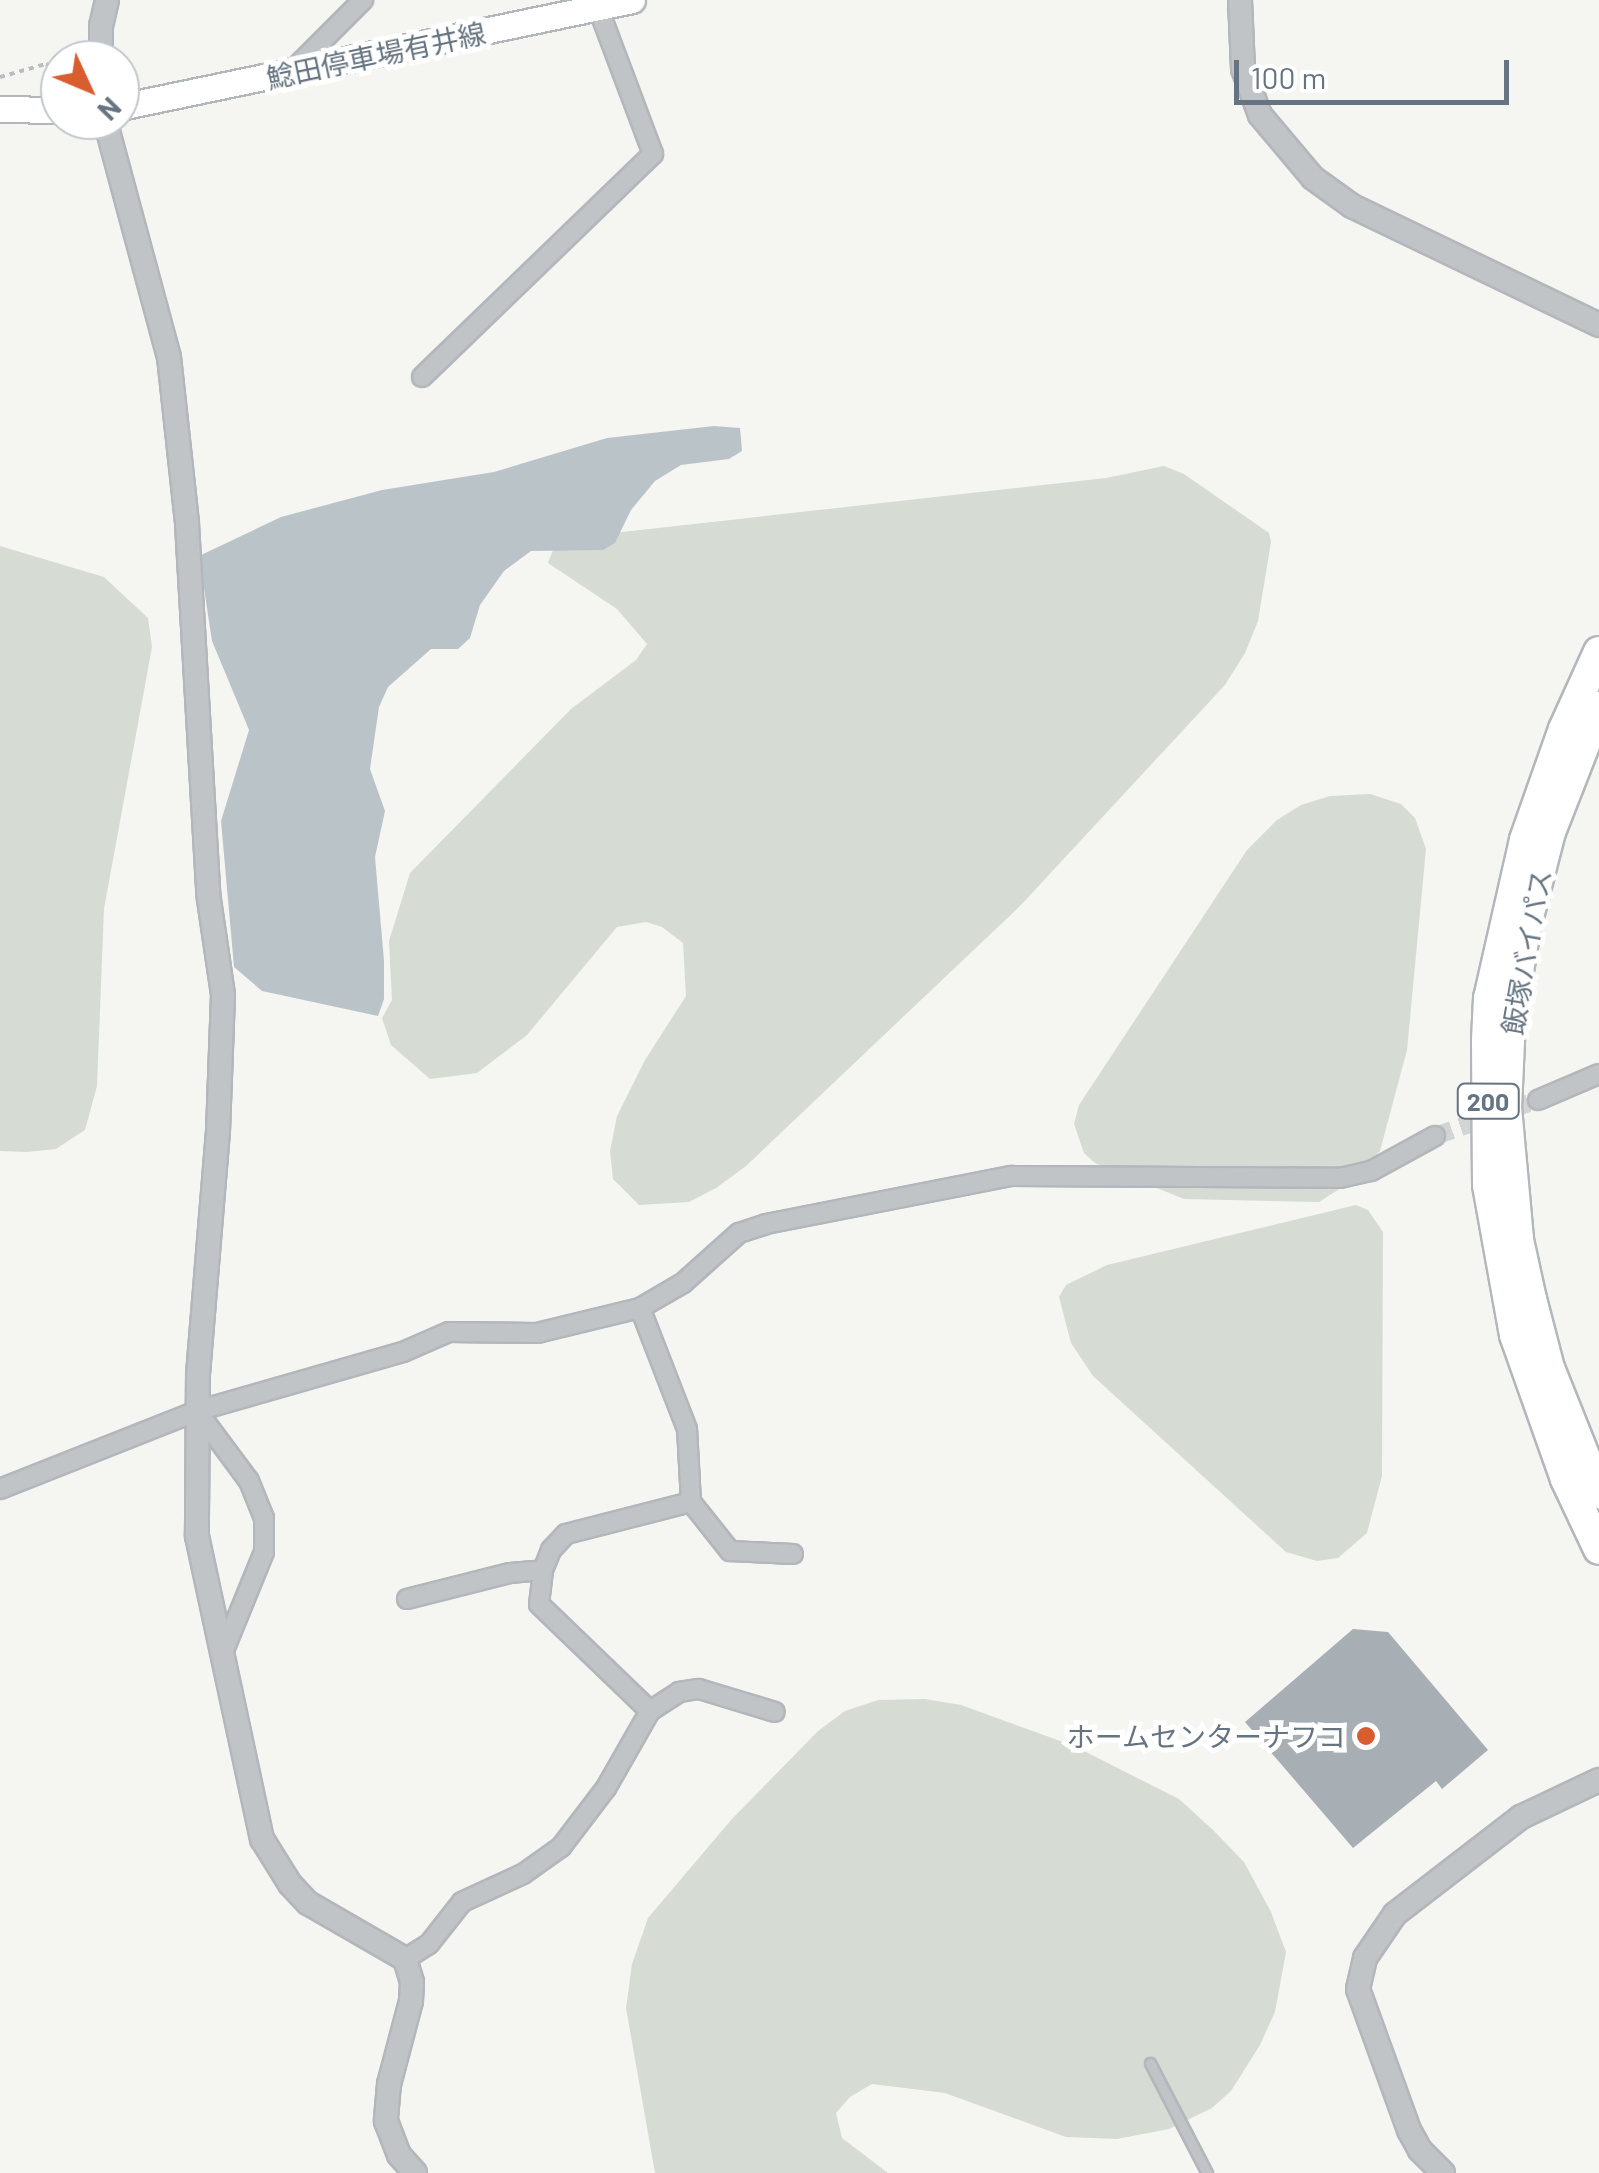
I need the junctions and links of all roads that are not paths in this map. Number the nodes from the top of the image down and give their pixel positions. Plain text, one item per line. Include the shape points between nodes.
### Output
1 (107, 0) edge
2 (363, 0) edge
3 (632, 0) edge
4 (1240, 0) edge
5 (598, 8) junction
6 (101, 40) edge
7 (290, 72) junction
8 (140, 103) edge
9 (0, 109) edge
10 (40, 110) edge
11 (110, 140) edge
12 (1599, 325) edge
13 (422, 377) dead end
14 (1599, 652) edge
15 (1599, 707) edge
16 (1599, 1074) edge
17 (1538, 1100) tunnel mouth
18 (1436, 1136) tunnel mouth
19 (640, 1308) junction
20 (197, 1410) junction
21 (0, 1489) edge
22 (1599, 1493) edge
23 (692, 1502) junction
24 (1599, 1549) edge
25 (793, 1554) dead end
26 (542, 1570) junction
27 (407, 1598) dead end
28 (222, 1656) junction
29 (650, 1711) junction
30 (775, 1712) dead end
31 (1599, 1780) edge
32 (405, 1959) junction
33 (1150, 2063) dead end
34 (415, 2173) edge
35 (1206, 2173) edge
36 (1442, 2173) edge

1 - 6 street
2 - 7 street
3 - 5 main road, 鯰田停車場有井線
4 - 12 street via 1243,69 1260,115 1313,178 1352,206
5 - 7 main road, 鯰田停車場有井線
5 - 13 street via 654,154
7 - 8 main road, 鯰田停車場有井線
9 - 10 main road
11 - 20 street via 169,357 187,524 208,892 223,995
14 - 24 highway, 200 via 1525,840 1489,998 1488,1185 1515,1335 1566,1479
15 - 22 highway, 飯塚バイパス / 200 via 1550,832 1525,929 1510,1020 1506,1107 1530,1300 1549,1368
16 - 17 street
18 - 19 street via 1372,1172 1340,1178 1011,1176 766,1224 739,1233 683,1283
19 - 20 street via 536,1333 450,1332 404,1352
19 - 23 street via 686,1429
20 - 21 street
20 - 28 street via 197,1536
20 - 28 street via 249,1481 264,1518 264,1552
23 - 25 street via 730,1552
23 - 26 street via 566,1534
26 - 27 street
26 - 29 street via 539,1604
28 - 32 street via 262,1838 277,1865 324,1914
29 - 30 street via 679,1692 699,1689
29 - 32 street via 606,1788 561,1847 524,1874 462,1902 430,1944
31 - 36 street via 1521,1817 1395,1914 1365,1958 1358,1988 1364,2006 1409,2130
32 - 34 street via 411,2001 386,2121
33 - 35 lane

